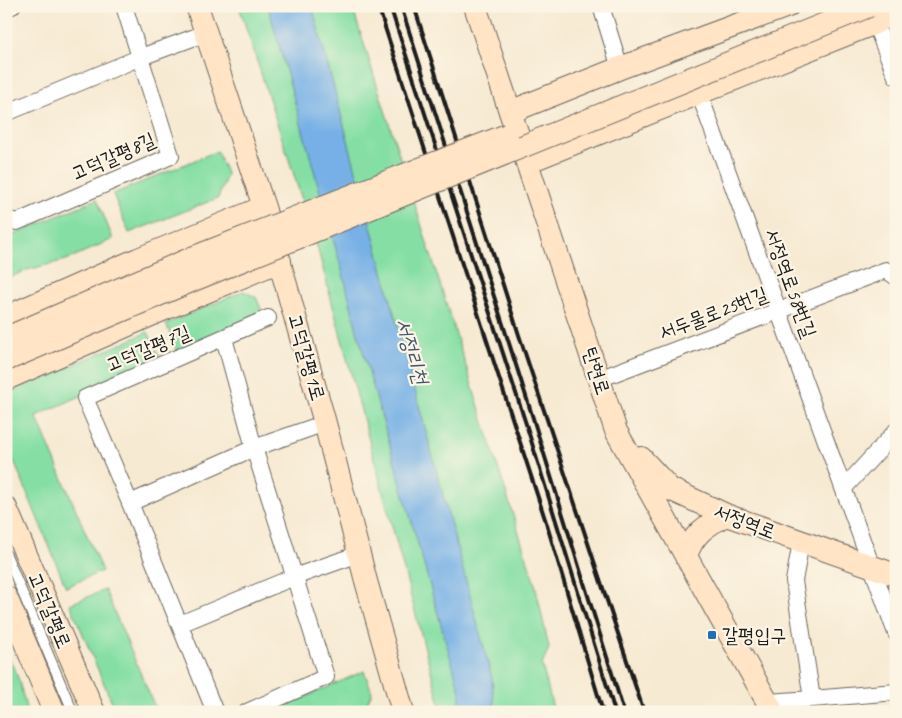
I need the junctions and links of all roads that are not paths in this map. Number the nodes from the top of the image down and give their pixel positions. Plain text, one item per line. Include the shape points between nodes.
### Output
1 (12, 6) edge
2 (124, 6) edge
3 (197, 6) edge
4 (475, 6) edge
5 (601, 6) edge
6 (788, 6) edge
7 (828, 6) edge
8 (6, 8) edge
9 (896, 11) edge
10 (872, 15) edge
11 (206, 33) junction
12 (141, 57) junction
13 (620, 68) junction
14 (896, 76) edge
15 (699, 93) junction
16 (510, 112) junction
17 (6, 113) edge
18 (527, 162) junction
19 (264, 207) junction
20 (6, 219) edge
21 (138, 259) junction
22 (280, 262) junction
23 (896, 277) edge
24 (160, 311) junction
25 (778, 311) junction
26 (6, 317) edge
27 (268, 318) dead end
28 (6, 338) edge
29 (224, 338) junction
30 (6, 360) edge
31 (6, 379) edge
32 (599, 379) junction
33 (326, 423) junction
34 (616, 431) junction
35 (896, 431) edge
36 (254, 448) junction
37 (844, 488) junction
38 (130, 504) junction
39 (6, 508) edge
40 (726, 515) junction
41 (801, 542) junction
42 (6, 554) edge
43 (359, 554) junction
44 (686, 556) junction
45 (870, 566) junction
46 (896, 575) edge
47 (294, 578) junction
48 (6, 597) edge
49 (180, 624) junction
50 (896, 632) edge
51 (896, 692) edge
52 (812, 699) junction
53 (770, 707) edge
54 (54, 712) edge
55 (73, 712) edge
56 (94, 712) edge
57 (215, 712) edge
58 (247, 712) edge
59 (403, 712) edge

1 - 8 street
2 - 12 street, 고덕갈평8길
3 - 11 street, 고덕갈평1로
4 - 16 street, 탄현로
5 - 13 street
6 - 13 street
7 - 28 street, bridge via 192,258
9 - 10 street
10 - 14 street
10 - 15 street
10 - 30 street, bridge via 205,275
11 - 12 street
11 - 19 street, 고덕갈평1로
12 - 17 street
12 - 20 street, 고덕갈평8길 via 171,156 17,222
13 - 16 street
15 - 18 street
15 - 25 street, 서정역로58번길
16 - 18 street, 탄현로
18 - 32 street, 탄현로
19 - 21 street
19 - 22 street, 고덕갈평1로
21 - 24 street
21 - 26 street
22 - 24 street
22 - 33 street, 고덕갈평1로
23 - 25 street, 서두물로25번길 via 886,270
24 - 31 street
25 - 32 street, 서두물로25번길
25 - 37 street, 서정역로58번길
27 - 29 street
29 - 36 street, 고덕갈평7길
29 - 38 street, 고덕갈평7길 via 84,398
32 - 34 street, 탄현로
33 - 36 street
33 - 43 street, 고덕갈평1로
34 - 40 street, 서정역로 via 670,489
34 - 44 street, 탄현로
35 - 37 street
36 - 38 street
36 - 47 street, 고덕갈평7길
37 - 45 street, 서정역로58번길
38 - 49 street, 고덕갈평7길
39 - 56 street, 고덕갈평로
40 - 41 street, 서정역로
40 - 44 street via 707,525 694,537
41 - 45 street, 서정역로
41 - 52 street via 794,581
42 - 55 lane
43 - 47 street
43 - 59 street, 고덕갈평1로
44 - 53 street, 탄현로
45 - 46 street, 서정역로
45 - 50 street, 서정역로58번길
47 - 49 street
47 - 58 street, 고덕갈평7길 via 326,678
48 - 54 street, 고덕갈평로
49 - 57 street, 고덕갈평7길
51 - 52 street
52 - 53 street

